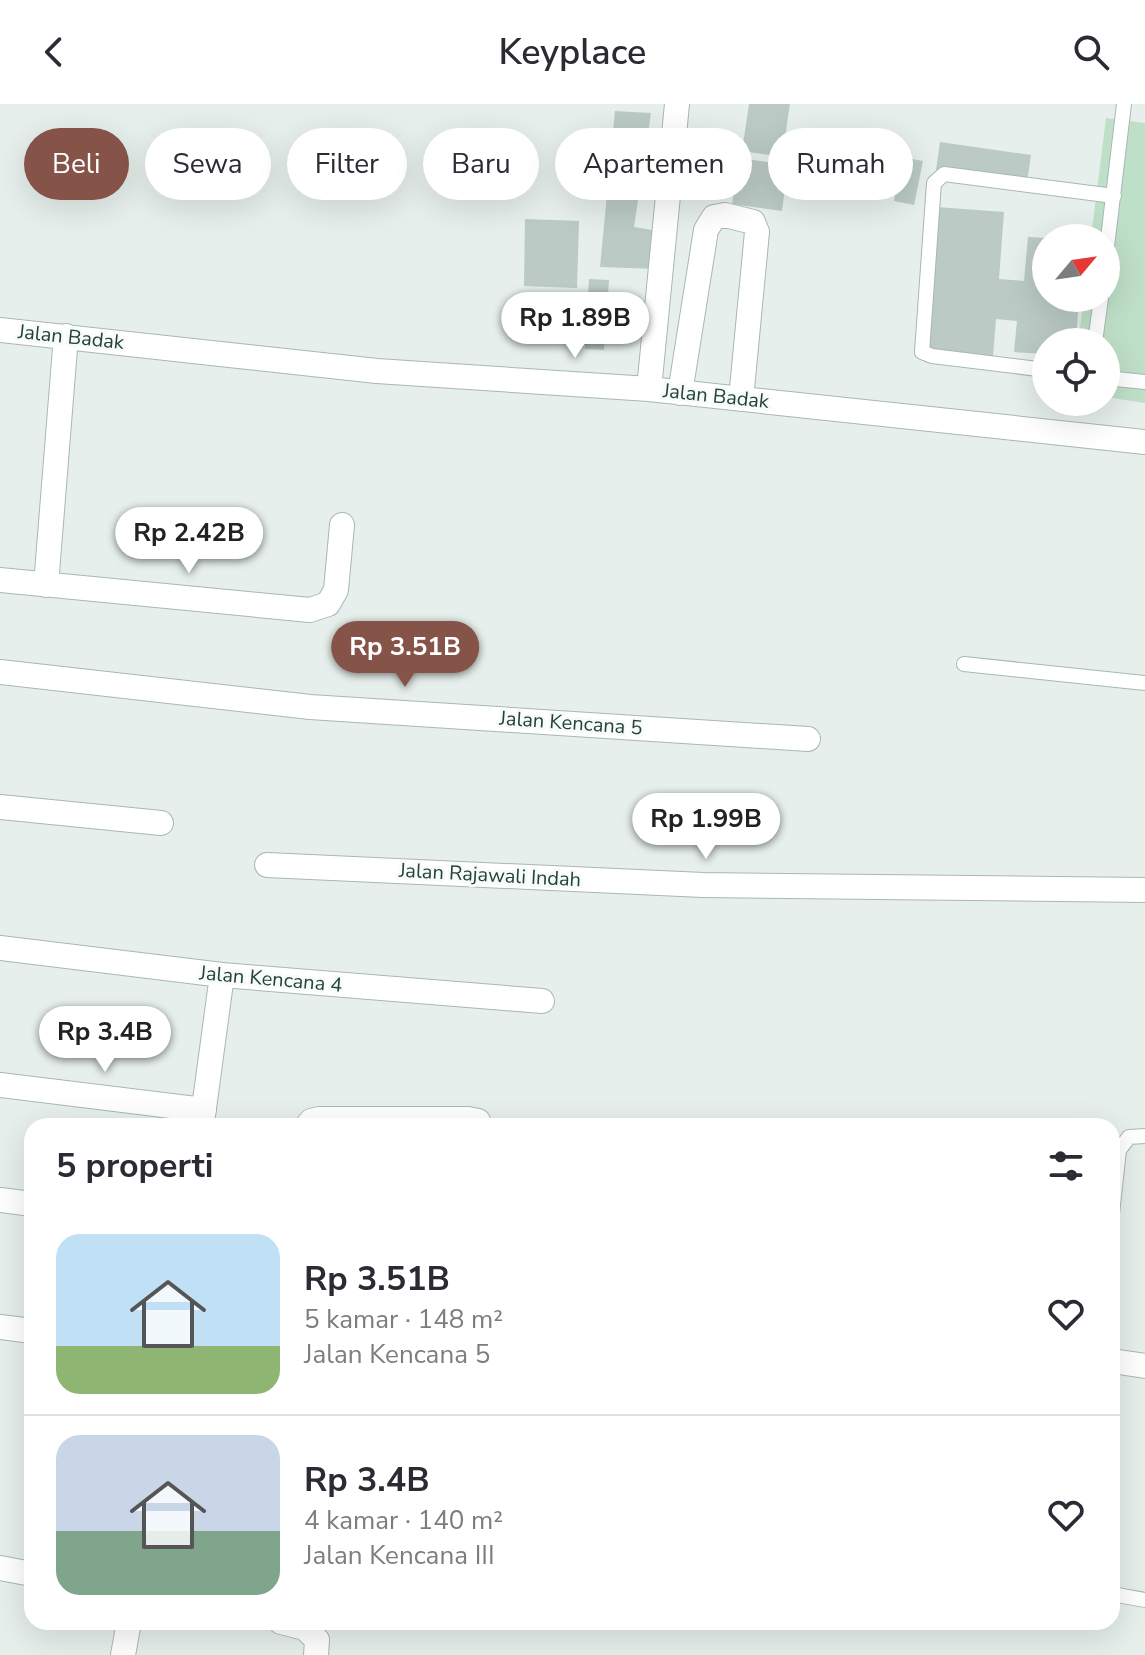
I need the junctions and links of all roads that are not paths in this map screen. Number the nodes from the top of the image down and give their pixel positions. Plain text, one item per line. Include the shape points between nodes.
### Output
1 (677, 104) edge
2 (1124, 104) edge
3 (1114, 196) junction
4 (1110, 224) edge
5 (0, 330) edge
6 (66, 336) junction
7 (1032, 368) edge
8 (1120, 379) edge
9 (1145, 382) edge
10 (649, 389) junction
11 (680, 393) junction
12 (741, 399) junction
13 (1145, 442) edge
14 (342, 525) dead end
15 (0, 580) edge
16 (46, 585) junction
17 (964, 664) dead end
18 (0, 672) edge
19 (1145, 683) edge
20 (808, 739) dead end
21 (0, 807) edge
22 (161, 823) dead end
23 (267, 865) dead end
24 (1145, 890) edge
25 (0, 948) edge
26 (222, 975) junction
27 (542, 1001) dead end
28 (0, 1085) edge
29 (202, 1118) edge
30 (1145, 1136) edge
31 (1120, 1149) edge
32 (0, 1200) edge
33 (24, 1203) edge
34 (0, 1327) edge
35 (24, 1330) edge
36 (1120, 1362) edge
37 (1145, 1366) edge
38 (0, 1568) edge
39 (24, 1572) edge
40 (1120, 1595) edge
41 (1145, 1600) edge
42 (128, 1630) edge
43 (304, 1630) edge
44 (123, 1655) edge
45 (316, 1655) edge

1 - 10 street
2 - 3 lane
3 - 4 lane
3 - 7 lane via 944,174 934,183 922,352
5 - 6 street, Jalan Badak
6 - 10 street, Jalan Badak via 377,371
6 - 16 street
8 - 9 lane
10 - 11 street, Jalan Badak
11 - 12 street, Jalan Badak
11 - 12 street via 706,230 714,217 725,215 753,222 757,232
12 - 13 street, Jalan Badak
14 - 16 street via 336,590 328,604 310,610
15 - 16 street
17 - 19 lane
18 - 20 street, Jalan Kencana 5 via 310,707
21 - 22 street
23 - 24 street, Jalan Rajawali Indah via 703,885
25 - 26 street, Jalan Kencana 4
26 - 27 street, Jalan Kencana 4
26 - 29 street
28 - 29 street
30 - 31 lane via 1129,1137
32 - 33 street
34 - 35 street
36 - 37 street
38 - 39 street
40 - 41 lane
42 - 44 street
43 - 45 street via 317,1640

